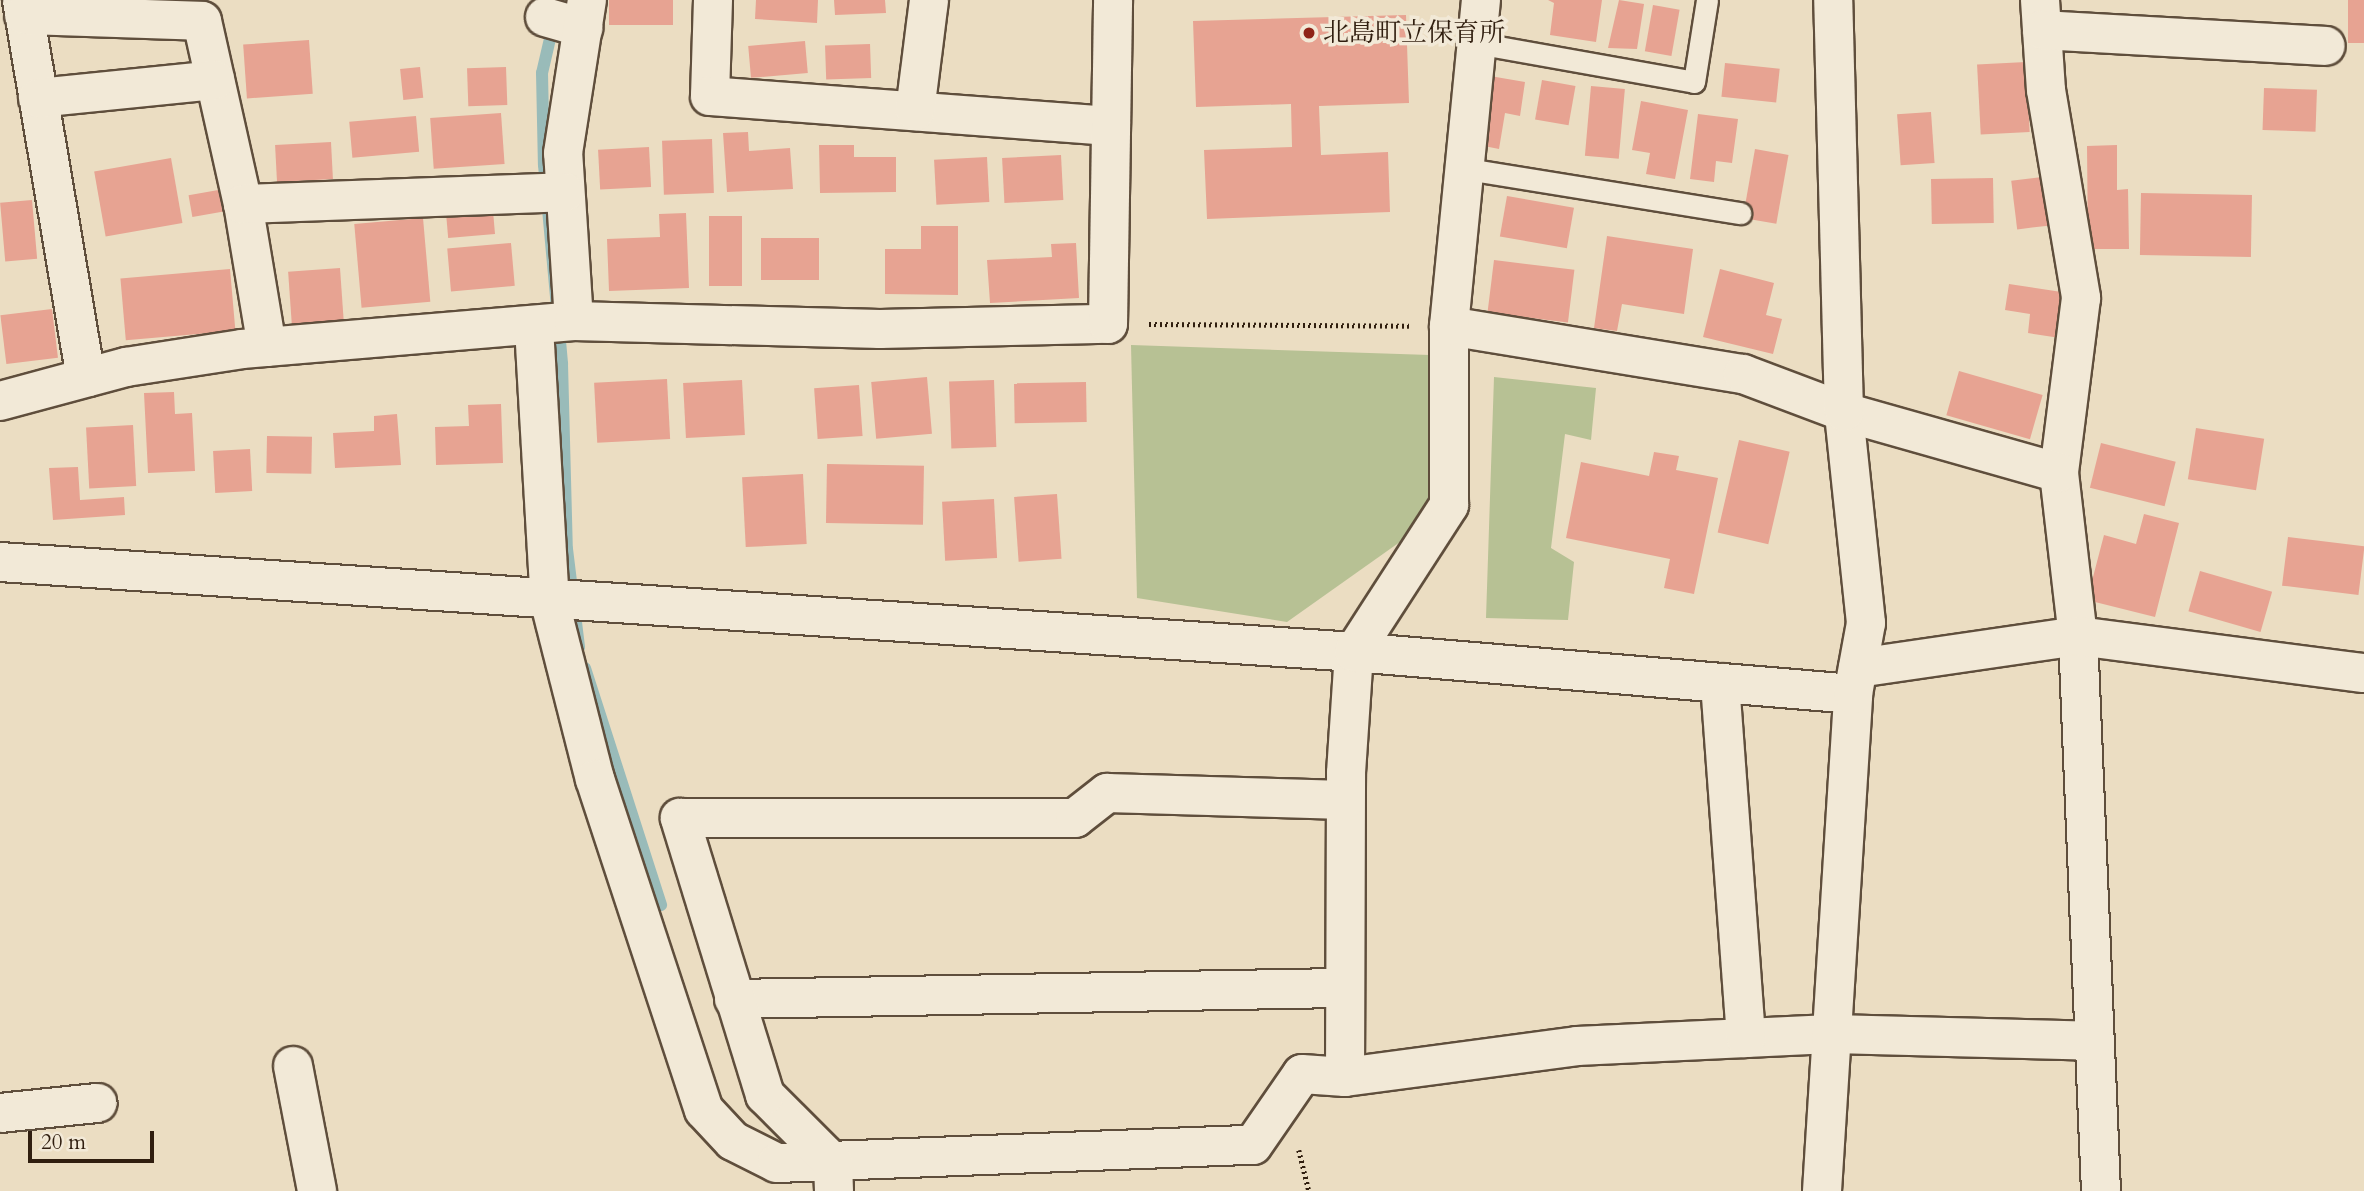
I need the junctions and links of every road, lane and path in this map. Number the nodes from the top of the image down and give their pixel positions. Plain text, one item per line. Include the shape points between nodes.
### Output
1 (713, 0) edge
2 (929, 0) edge
3 (1112, 0) edge
4 (1481, 0) edge
5 (1707, 0) edge
6 (1833, 0) edge
7 (23, 8) edge
8 (585, 14) edge
9 (2041, 15) edge
10 (545, 17) dead end
11 (1476, 43) junction
12 (2326, 46) dead end
13 (215, 79) junction
14 (38, 98) junction
15 (915, 111) junction
16 (1111, 125) junction
17 (1461, 168) junction
18 (565, 192) junction
19 (243, 204) junction
20 (1740, 212) dead end
21 (574, 321) junction
22 (1108, 324) junction
23 (1449, 326) junction
24 (534, 327) junction
25 (267, 347) junction
26 (86, 378) junction
27 (0, 401) edge
28 (1844, 412) junction
29 (2059, 473) junction
30 (0, 562) edge
31 (550, 603) junction
32 (2078, 636) junction
33 (1354, 652) junction
34 (2364, 673) edge
35 (1856, 681) junction
36 (1720, 683) junction
37 (1345, 800) junction
38 (1342, 988) junction
39 (734, 999) junction
40 (1831, 1034) junction
41 (1746, 1038) junction
42 (2092, 1041) junction
43 (293, 1066) dead end
44 (1345, 1077) junction
45 (97, 1103) dead end
46 (0, 1113) edge
47 (829, 1182) edge
48 (317, 1191) edge
49 (1822, 1191) edge
50 (2101, 1191) edge

1 - 15 street via 710,96
2 - 15 street
3 - 16 street
4 - 11 street
5 - 11 lane via 1694,82
6 - 28 street
7 - 13 street via 202,21
7 - 14 street
8 - 10 street
8 - 18 street via 562,153
9 - 12 street
9 - 29 street via 2081,298
11 - 17 street
13 - 14 street
13 - 19 street
14 - 26 street
15 - 16 street
16 - 22 street
17 - 20 lane
17 - 23 street
18 - 19 street
18 - 21 street
19 - 25 street
21 - 22 street via 880,329
21 - 24 street
22 - 23 path
23 - 28 street via 1743,374
23 - 33 street via 1449,505
24 - 25 street
24 - 31 street
25 - 26 street
26 - 27 street
28 - 29 street
28 - 35 street via 1867,624
29 - 32 street
30 - 31 street
31 - 33 street
31 - 47 street via 596,779 704,1110 733,1141
32 - 34 street
32 - 35 street
32 - 42 street
33 - 36 street
33 - 37 street
35 - 36 street
35 - 40 street
36 - 41 street
37 - 38 street
37 - 39 street via 1107,793 1075,818 680,818
38 - 39 street
38 - 44 street
39 - 47 street via 765,1095
40 - 41 street
40 - 42 street
40 - 49 street
41 - 44 street via 1577,1046
42 - 50 street
43 - 48 street
44 - 47 street via 1302,1074 1253,1145
45 - 46 street

